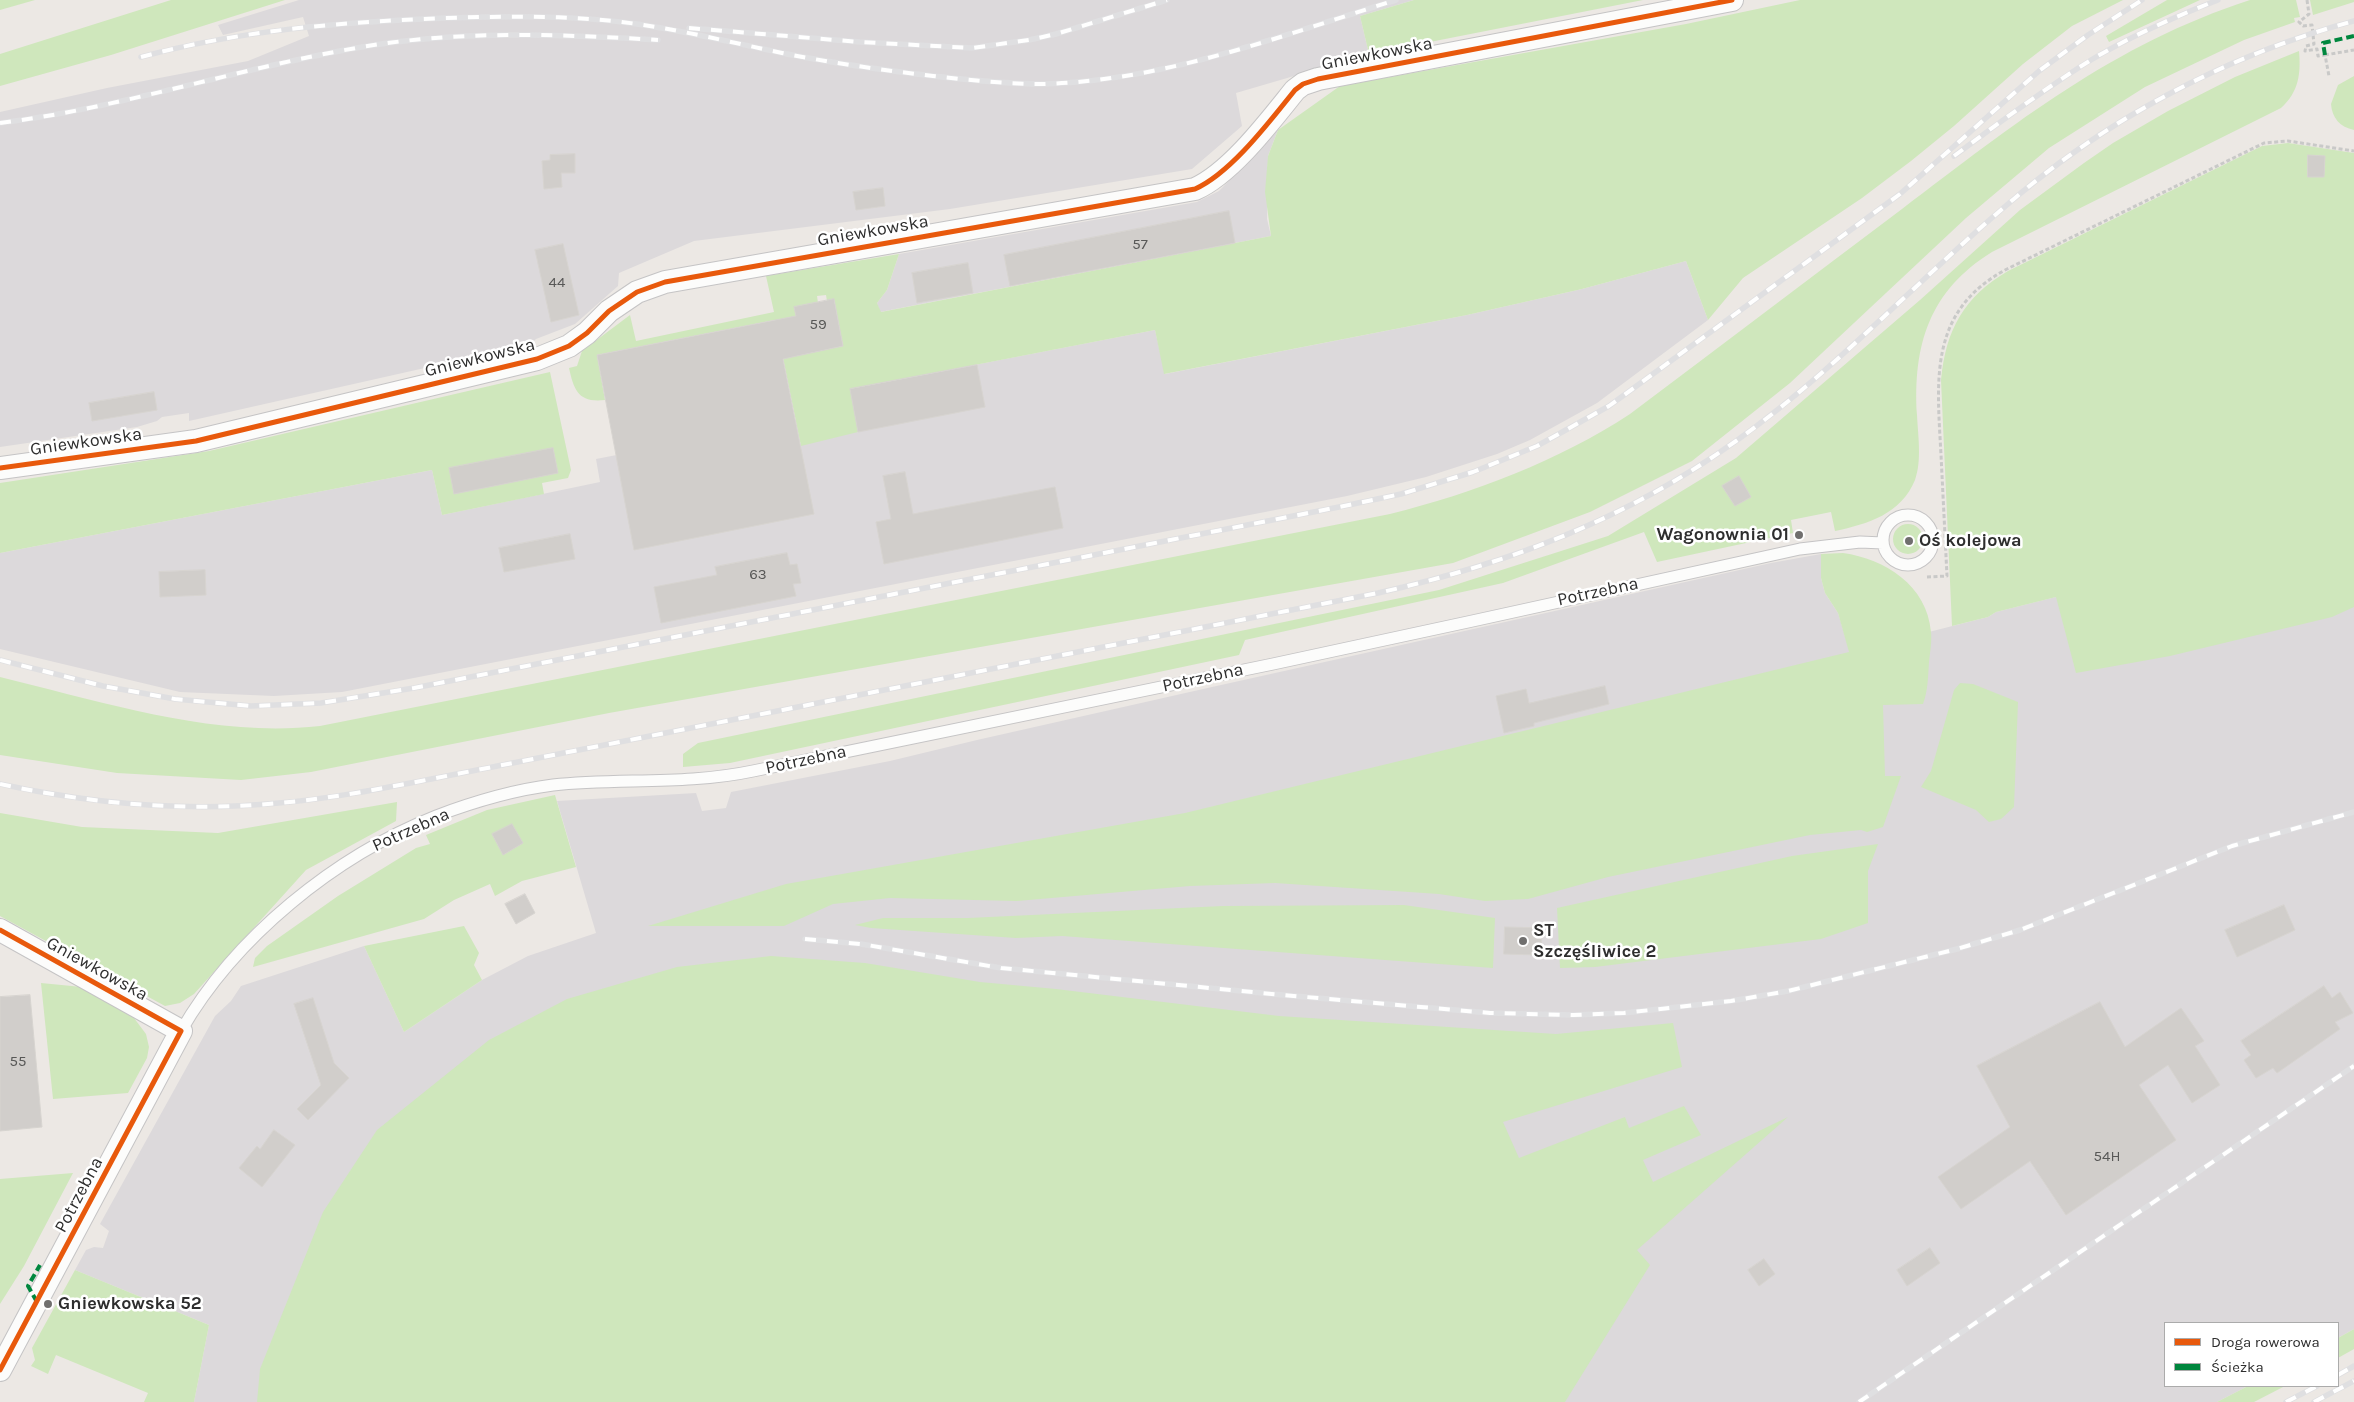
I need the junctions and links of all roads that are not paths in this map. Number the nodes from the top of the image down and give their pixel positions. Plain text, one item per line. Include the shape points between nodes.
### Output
1 (1732, 0) edge
2 (0, 468) edge
3 (1883, 543) junction
4 (0, 930) edge
5 (181, 1032) junction
6 (0, 1370) edge

1 - 2 street, Gniewkowska via 1303,84 1240,154 1208,184 1195,189 665,282 637,292 609,311 569,346 537,359 196,441
3 - 3 lane via 1888,557 1908,566 1923,561 1929,555 1934,539 1928,523 1906,514 1891,521 1883,535
3 - 5 lane, Potrzebna via 1860,542 1800,549 1275,664 736,774 552,786 476,802 400,832 331,873 274,919 248,945 205,994
4 - 5 street, Gniewkowska
5 - 6 street, Potrzebna

